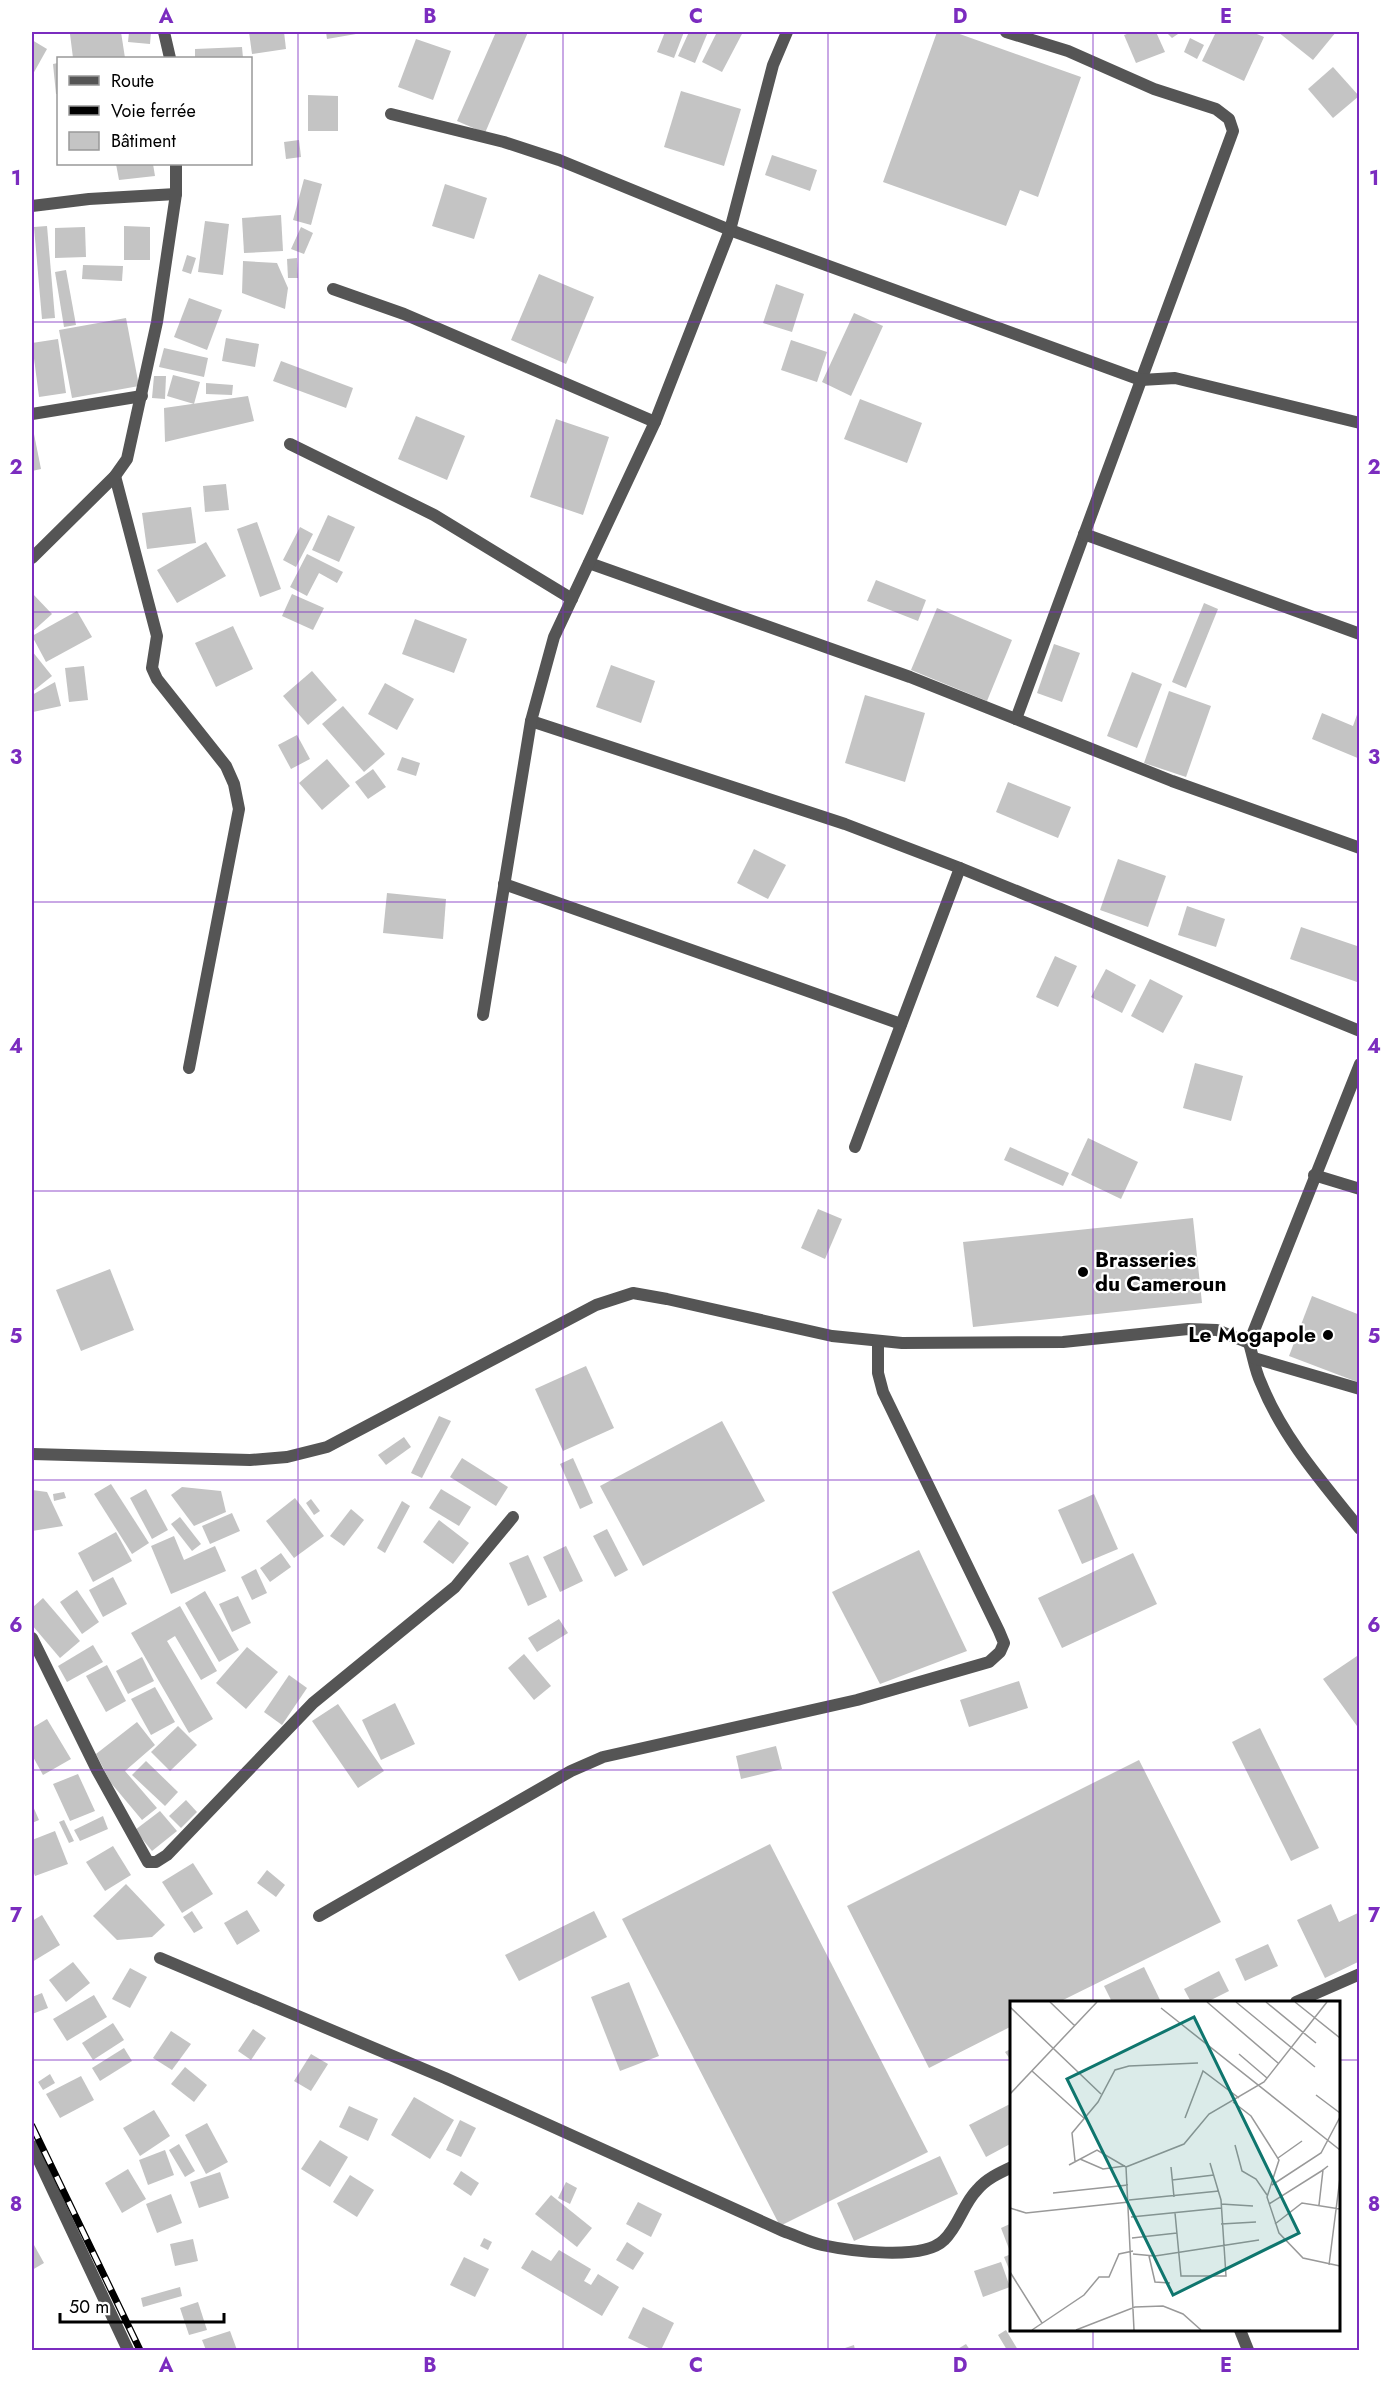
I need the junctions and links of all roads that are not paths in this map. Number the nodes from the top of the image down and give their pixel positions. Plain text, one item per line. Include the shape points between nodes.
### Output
1 (164, 32) edge
2 (787, 32) edge
3 (1006, 32) edge
4 (170, 57) edge
5 (391, 114) dead end
6 (176, 165) edge
7 (176, 194) junction
8 (32, 206) edge
9 (730, 230) junction
10 (333, 289) dead end
11 (1141, 380) junction
12 (142, 396) junction
13 (32, 414) edge
14 (655, 422) junction
15 (1359, 423) edge
16 (290, 444) dead end
17 (115, 476) junction
18 (1084, 534) junction
19 (37, 546) edge
20 (32, 558) edge
21 (590, 563) junction
22 (572, 599) junction
23 (1359, 634) edge
24 (1016, 719) junction
25 (531, 721) junction
26 (1359, 848) edge
27 (960, 868) junction
28 (504, 884) junction
29 (483, 1016) dead end
30 (901, 1024) junction
31 (1359, 1030) edge
32 (1359, 1064) edge
33 (189, 1068) dead end
34 (855, 1147) dead end
35 (1314, 1175) junction
36 (1359, 1189) edge
37 (878, 1341) junction
38 (1249, 1343) junction
39 (1254, 1358) junction
40 (1359, 1389) edge
41 (32, 1454) edge
42 (513, 1517) dead end
43 (1359, 1529) edge
44 (32, 1638) edge
45 (319, 1916) dead end
46 (160, 1958) dead end
47 (1359, 1974) edge
48 (1298, 2001) edge
49 (32, 2146) edge
50 (1010, 2167) edge
51 (1240, 2331) edge
52 (128, 2350) edge
53 (1248, 2350) edge

1 - 4 street
2 - 9 street via 773,65
3 - 11 street via 1068,51 1154,88 1216,109 1229,119 1233,131
5 - 9 street via 559,160
6 - 7 street
7 - 8 street
7 - 12 street
9 - 11 street
9 - 14 street
10 - 14 street via 404,314
11 - 15 street via 1175,378
11 - 18 street
12 - 13 street
12 - 17 street via 127,459
14 - 21 street
16 - 22 street via 434,515
17 - 19 street
17 - 33 street via 157,636 152,668 226,766 239,809
18 - 23 street
18 - 24 street
19 - 20 street
21 - 22 street
21 - 24 street
22 - 25 street via 554,637
24 - 26 street via 1172,781
25 - 27 street via 845,824
25 - 28 street
27 - 30 street
27 - 31 street
28 - 29 street
28 - 30 street
30 - 34 street
32 - 35 street
35 - 36 street
35 - 38 street
37 - 38 street via 1063,1342 1188,1329 1217,1330
37 - 41 street via 832,1336 633,1293 596,1305 327,1447 287,1457 250,1460
37 - 45 street via 878,1372 883,1392 999,1630 1004,1643 1000,1652 989,1662 857,1700 603,1757 571,1771
38 - 39 street
39 - 40 street
39 - 43 street via 1260,1382 1286,1430
42 - 44 street via 455,1587 313,1703 156,1862 148,1862 97,1770
46 - 50 street via 445,2078 783,2231 821,2244 928,2250 943,2241 957,2224 976,2191
47 - 48 street
49 - 52 street
51 - 53 street

